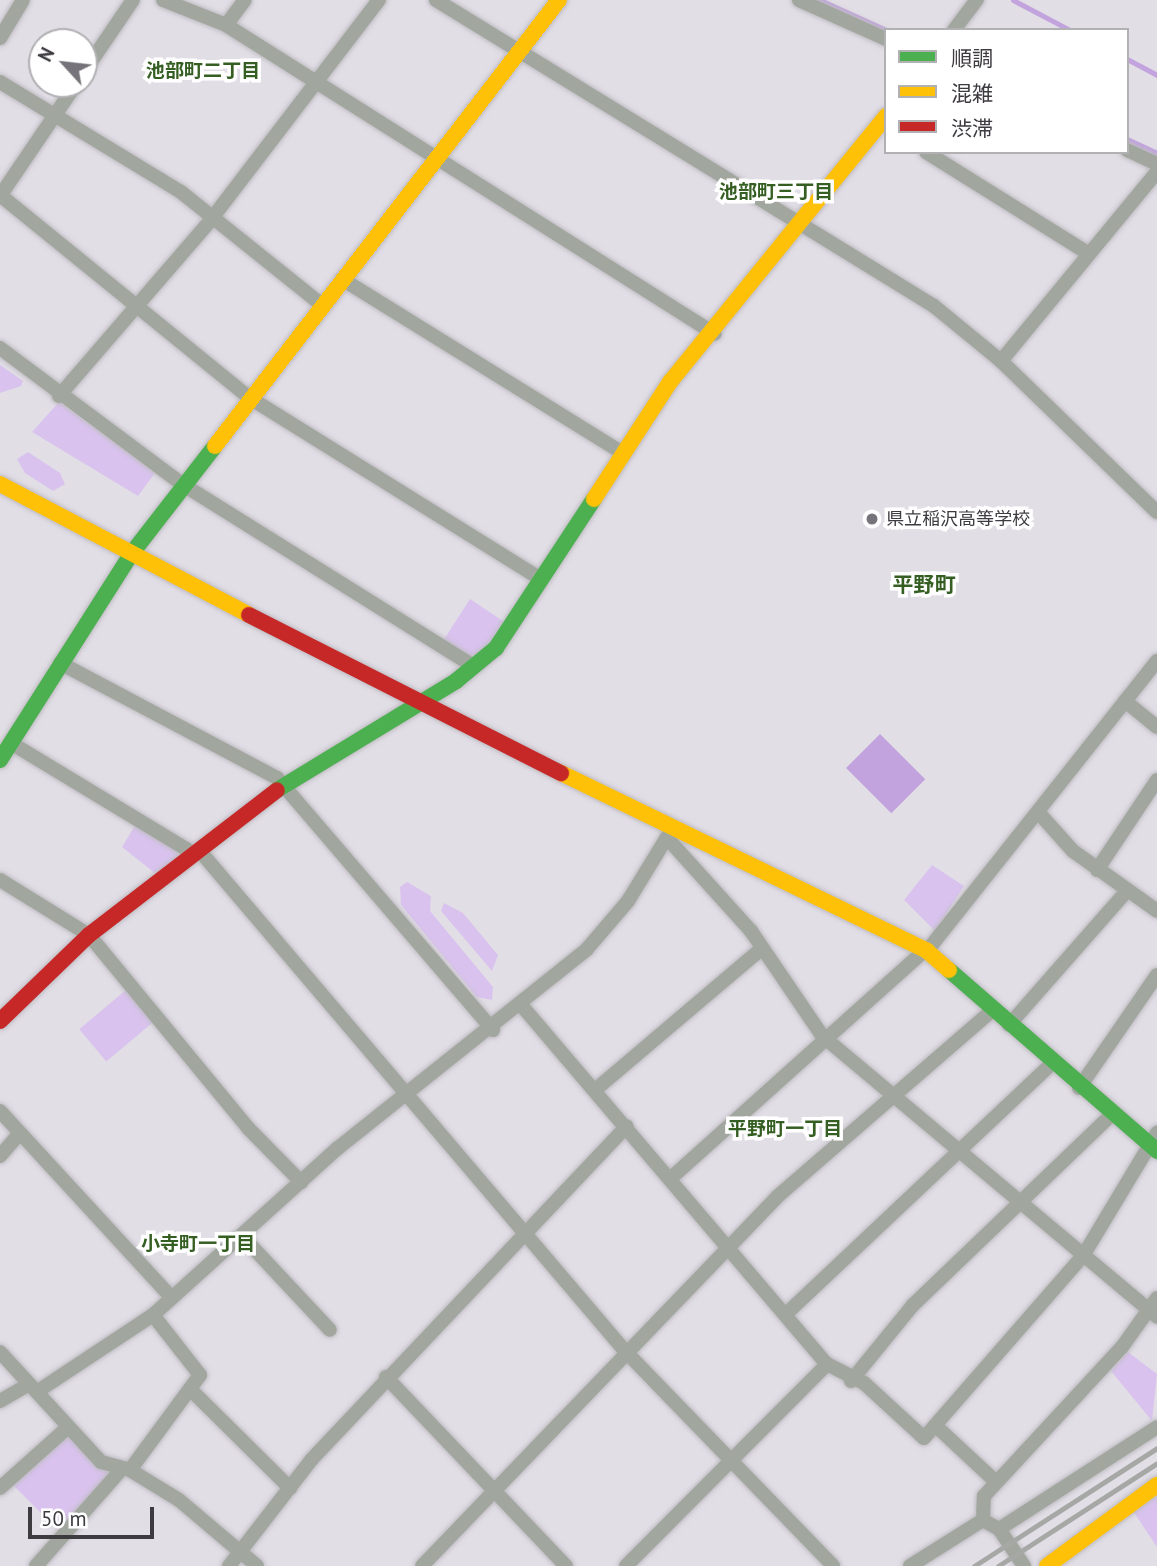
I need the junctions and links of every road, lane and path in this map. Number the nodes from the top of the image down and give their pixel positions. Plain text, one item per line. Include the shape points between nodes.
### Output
1 (23, 0) edge
2 (133, 0) edge
3 (163, 0) edge
4 (245, 0) edge
5 (379, 0) edge
6 (436, 0) edge
7 (559, 0) edge
8 (799, 0) edge
9 (977, 0) edge
10 (226, 25) junction
11 (956, 28) edge
12 (0, 38) edge
13 (884, 39) edge
14 (520, 49) junction
15 (98, 51) edge
16 (318, 81) junction
17 (0, 82) edge
18 (67, 98) edge
19 (55, 115) junction
20 (884, 122) edge
21 (1129, 151) edge
22 (929, 154) edge
23 (435, 159) junction
24 (1157, 164) edge
25 (1157, 172) edge
26 (0, 196) edge
27 (210, 221) junction
28 (800, 227) junction
29 (1089, 254) junction
30 (342, 279) junction
31 (138, 305) junction
32 (322, 305) junction
33 (715, 334) junction
34 (0, 348) edge
35 (1002, 361) junction
36 (59, 396) junction
37 (250, 398) junction
38 (623, 453) junction
39 (0, 484) edge
40 (182, 484) junction
41 (1157, 512) edge
42 (132, 553) junction
43 (541, 579) junction
44 (1157, 661) edge
45 (60, 663) junction
46 (473, 666) junction
47 (414, 701) junction
48 (1125, 701) junction
49 (1157, 727) edge
50 (11, 743) junction
51 (0, 760) edge
52 (1157, 780) edge
53 (284, 785) junction
54 (1038, 812) junction
55 (669, 834) junction
56 (197, 852) junction
57 (1097, 870) junction
58 (0, 880) edge
59 (1126, 892) junction
60 (1157, 911) edge
61 (89, 935) junction
62 (926, 950) junction
63 (759, 951) junction
64 (1157, 975) edge
65 (522, 1006) junction
66 (993, 1010) junction
67 (0, 1021) edge
68 (1009, 1025) junction
69 (492, 1030) junction
70 (825, 1039) junction
71 (1052, 1063) junction
72 (1079, 1088) junction
73 (595, 1090) junction
74 (407, 1096) junction
75 (893, 1096) junction
76 (0, 1111) edge
77 (1110, 1116) junction
78 (627, 1126) junction
79 (20, 1133) junction
80 (1154, 1143) edge
81 (956, 1149) junction
82 (0, 1156) edge
83 (671, 1178) junction
84 (301, 1182) junction
85 (1020, 1202) junction
86 (523, 1232) junction
87 (243, 1237) junction
88 (731, 1246) junction
89 (1083, 1256) junction
90 (172, 1298) junction
91 (1157, 1298) edge
92 (786, 1314) junction
93 (1153, 1314) edge
94 (153, 1315) junction
95 (330, 1330) dead end
96 (625, 1351) junction
97 (0, 1352) edge
98 (827, 1364) junction
99 (386, 1377) junction
100 (851, 1381) junction
101 (34, 1387) junction
102 (190, 1389) junction
103 (0, 1401) edge
104 (937, 1427) junction
105 (1157, 1427) edge
106 (67, 1428) junction
107 (729, 1459) junction
108 (126, 1470) junction
109 (996, 1482) junction
110 (1157, 1485) edge
111 (0, 1488) edge
112 (290, 1488) junction
113 (494, 1490) junction
114 (983, 1520) junction
115 (999, 1529) junction
116 (242, 1552) junction
117 (36, 1566) edge
118 (229, 1566) edge
119 (257, 1566) edge
120 (422, 1566) edge
121 (566, 1566) edge
122 (626, 1566) edge
123 (833, 1566) edge
124 (910, 1566) edge
125 (1024, 1566) edge
126 (1047, 1566) edge

1 - 12 street
2 - 15 street
3 - 10 street
4 - 10 street
5 - 16 street
6 - 14 street
7 - 14 street
8 - 13 street
9 - 11 street
10 - 16 street
14 - 23 street
14 - 28 street
16 - 23 street
16 - 27 street
17 - 19 street
18 - 19 street
19 - 26 street
19 - 27 street via 181,192
20 - 28 street
21 - 24 street
22 - 29 street
23 - 30 street
23 - 33 street
25 - 29 street
26 - 31 street
27 - 31 street
27 - 32 street
28 - 33 street
28 - 35 street via 934,306
29 - 35 street
30 - 32 street
30 - 38 street
31 - 36 street
31 - 37 street
32 - 37 street
33 - 38 street via 670,382
34 - 36 street
35 - 41 street
36 - 40 street
37 - 40 street
37 - 43 street
38 - 43 street
39 - 42 street
40 - 42 street
40 - 46 street
42 - 45 street
42 - 47 street
43 - 46 street via 496,648
44 - 48 street
45 - 50 street
45 - 53 street
46 - 47 street
47 - 53 street
47 - 55 street
48 - 49 street
48 - 54 street
50 - 51 street
50 - 56 street
52 - 57 street
53 - 56 street
53 - 69 street
54 - 57 street
54 - 62 street
55 - 62 street
55 - 63 street via 751,931
55 - 65 street via 603,931
56 - 61 street
56 - 74 street
57 - 59 street
58 - 61 street
59 - 60 street
59 - 68 street
61 - 67 street
61 - 84 street via 248,1128
62 - 66 street
62 - 70 street
63 - 70 street
63 - 73 street
64 - 72 street
65 - 69 street
65 - 73 street
66 - 68 street
66 - 75 street
68 - 71 street
69 - 74 street
70 - 75 street
70 - 83 street
71 - 72 street
71 - 81 street
72 - 77 street
73 - 78 street
74 - 84 street
74 - 86 street
75 - 81 street
75 - 88 street
76 - 79 street
77 - 80 street
77 - 85 street
78 - 83 street
78 - 86 street
79 - 82 street
79 - 90 street
80 - 89 street
81 - 85 street
81 - 92 street
83 - 88 street
84 - 87 street
85 - 89 street
85 - 100 street via 913,1306
86 - 96 street
86 - 99 street
87 - 90 street
87 - 95 street
88 - 92 street
88 - 96 street
89 - 93 street
89 - 104 street
90 - 94 street
91 - 93 street
92 - 98 street
93 - 109 street
94 - 101 street
94 - 102 street via 200,1375
96 - 107 street
96 - 113 street
97 - 101 street
98 - 100 street
98 - 107 street
99 - 112 street
99 - 113 street
100 - 104 street via 864,1383 924,1438
101 - 103 street
101 - 106 street
102 - 108 street
102 - 112 street
104 - 109 street
105 - 115 street
106 - 108 street via 101,1462
106 - 111 street
107 - 122 street
107 - 123 street
108 - 116 street
108 - 117 street
109 - 114 street via 979,1509
110 - 126 street
112 - 116 street
113 - 120 street
113 - 121 street
114 - 115 street
114 - 124 street
115 - 125 street
116 - 118 street
116 - 119 street

